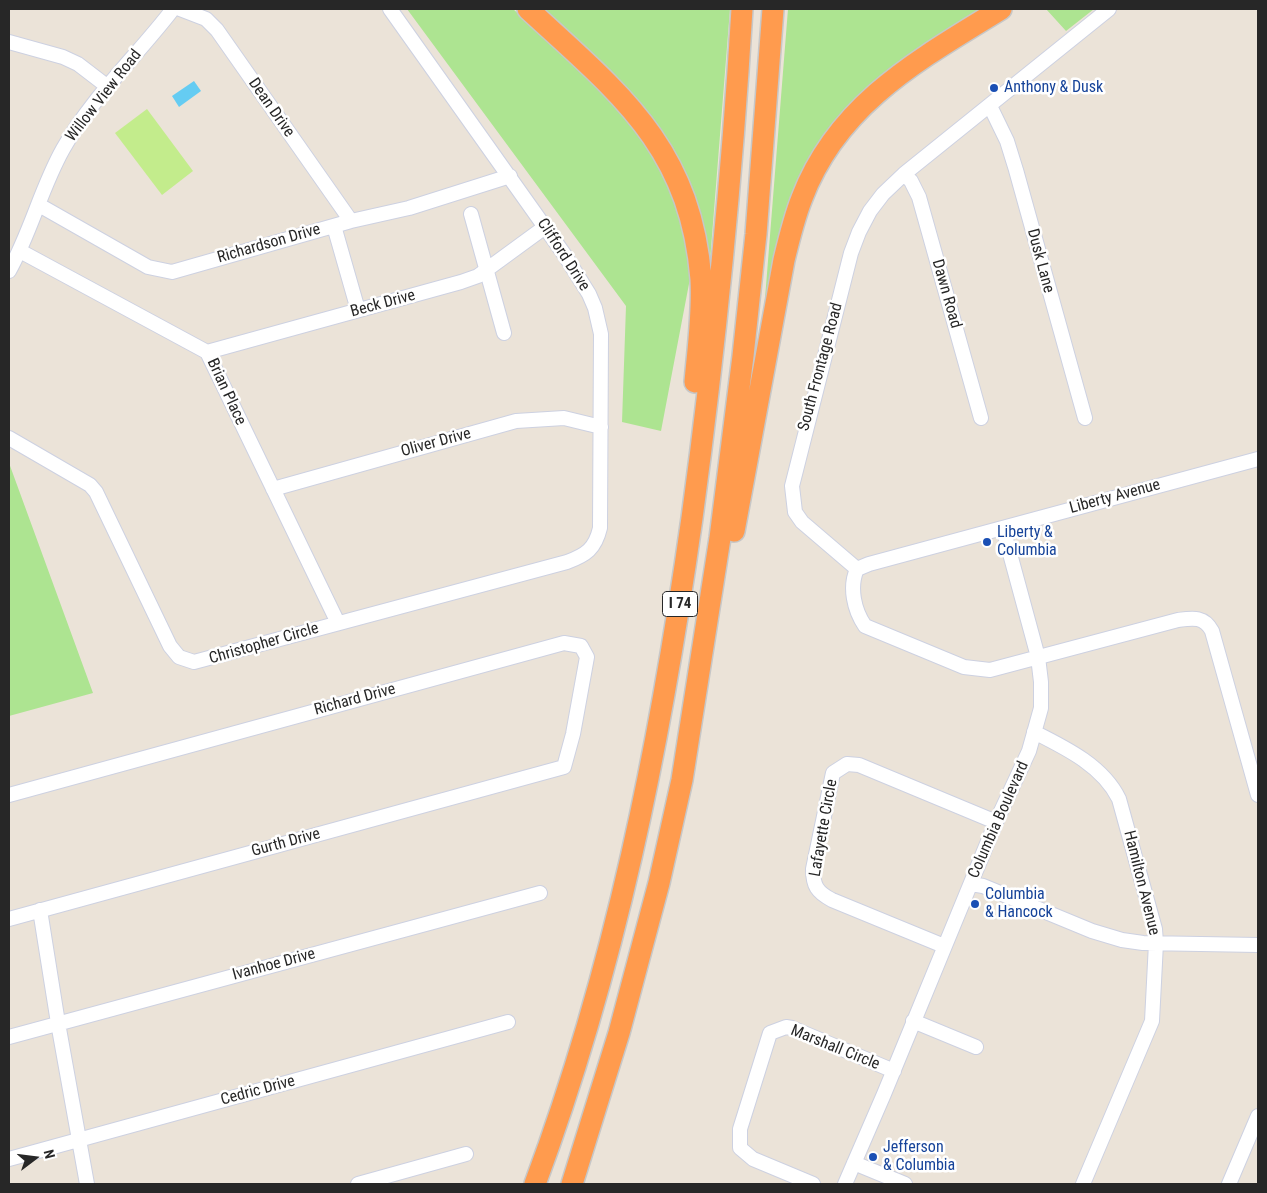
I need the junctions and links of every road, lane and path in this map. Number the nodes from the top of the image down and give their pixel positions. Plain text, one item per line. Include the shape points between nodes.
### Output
1 (173, 9) edge
2 (180, 9) edge
3 (390, 9) edge
4 (528, 9) edge
5 (742, 9) edge
6 (774, 9) edge
7 (1001, 9) edge
8 (1108, 9) edge
9 (9, 42) edge
10 (108, 87) junction
11 (990, 106) junction
12 (904, 174) junction
13 (510, 176) junction
14 (39, 205) junction
15 (471, 214) dead end
16 (351, 221) junction
17 (334, 226) junction
18 (545, 227) junction
19 (20, 251) junction
20 (9, 269) edge
21 (486, 269) junction
22 (358, 310) junction
23 (504, 332) dead end
24 (207, 352) junction
25 (981, 418) dead end
26 (1085, 418) dead end
27 (601, 428) junction
28 (9, 438) edge
29 (1258, 459) edge
30 (273, 489) junction
31 (1003, 528) junction
32 (594, 546) joint
33 (857, 569) junction
34 (679, 608) junction
35 (338, 623) junction
36 (704, 645) junction
37 (1038, 657) junction
38 (1034, 732) junction
39 (564, 767) joint
40 (9, 795) edge
41 (1258, 795) edge
42 (996, 822) junction
43 (971, 884) junction
44 (540, 893) dead end
45 (40, 910) junction
46 (9, 919) edge
47 (1156, 943) junction
48 (1258, 945) edge
49 (944, 946) junction
50 (913, 1021) junction
51 (508, 1022) dead end
52 (58, 1023) junction
53 (9, 1037) edge
54 (976, 1046) dead end
55 (894, 1071) junction
56 (1258, 1116) edge
57 (81, 1139) junction
58 (466, 1154) dead end
59 (9, 1159) edge
60 (854, 1163) junction
61 (87, 1184) edge
62 (358, 1184) edge
63 (536, 1184) edge
64 (572, 1184) edge
65 (814, 1184) edge
66 (845, 1184) edge
67 (905, 1184) edge
68 (1083, 1184) edge
69 (1229, 1184) edge

1 - 10 street, Willow View Road
2 - 16 street, Dean Drive via 206,19 217,30
3 - 13 street, Clifford Drive
4 - 34 highway via 614,89 646,126 667,157 690,216 699,266 701,310
5 - 34 highway, I 74 via 722,260
6 - 36 highway, I 74 via 744,356
7 - 36 highway via 896,75 873,95 835,137 802,196 784,260 737,520
8 - 11 street, South Frontage Road
9 - 10 street via 63,56
10 - 14 street, Willow View Road via 63,148
11 - 12 street, South Frontage Road
11 - 26 street, Dusk Lane via 1007,141
12 - 25 street, Dawn Road via 919,197
12 - 33 street, South Frontage Road via 870,212 853,246 792,486 795,512 802,522
13 - 16 street, Richardson Drive via 409,208
13 - 18 street, Clifford Drive
14 - 17 street, Richardson Drive via 148,268 162,272 172,272
14 - 19 street, Willow View Road
15 - 21 street
16 - 17 street, Richardson Drive
17 - 22 street
18 - 21 street, Beck Drive
18 - 27 street, Clifford Drive via 589,294 599,321
19 - 20 street, Willow View Road
19 - 24 street, Brian Place
21 - 22 street, Beck Drive via 462,282
21 - 23 street
22 - 24 street, Beck Drive
24 - 30 street, Brian Place
27 - 30 street, Oliver Drive via 564,418 516,421
27 - 32 street, Clifford Drive via 600,528
28 - 35 street, Christopher Circle via 90,485 96,492 170,646 179,657 202,661
29 - 31 street, Liberty Avenue
30 - 35 street, Brian Place
31 - 33 street, Liberty Avenue
31 - 37 street, Columbia Boulevard
32 - 35 street, Christopher Circle via 585,556 567,562
33 - 37 street via 853,585 855,604 860,619 870,630 964,667 980,670
34 - 63 highway, I 74 via 642,812 614,935 582,1049
36 - 64 highway, I 74 via 682,780 659,884 620,1033
37 - 38 street, Columbia Boulevard via 1040,708
37 - 41 street via 1178,620 1193,618 1207,623 1212,631
38 - 42 street, Columbia Boulevard via 1029,751
38 - 47 street, Hamilton Avenue via 1093,767 1113,787 1149,902
39 - 40 street, Richard Drive via 587,658 581,646 564,643
39 - 45 street, Gurth Drive
42 - 43 street, Columbia Boulevard
42 - 49 street, Lafayette Circle via 859,765 847,764 833,773 812,869 815,888 832,900
43 - 47 street via 1092,931 1122,940
43 - 49 street, Columbia Boulevard
44 - 52 street, Ivanhoe Drive
45 - 46 street, Gurth Drive
45 - 52 street
47 - 48 street
47 - 68 street, Hamilton Avenue via 1152,1020
49 - 50 street, Columbia Boulevard
50 - 54 street
50 - 55 street, Columbia Boulevard
51 - 57 street, Cedric Drive
52 - 53 street, Ivanhoe Drive
52 - 57 street
55 - 60 street, Columbia Boulevard
55 - 65 street, Marshall Circle via 792,1028 770,1033 740,1129 740,1148 753,1159
56 - 69 street
57 - 59 street, Cedric Drive
57 - 61 street
58 - 62 street
60 - 66 street, Columbia Boulevard
60 - 67 street

